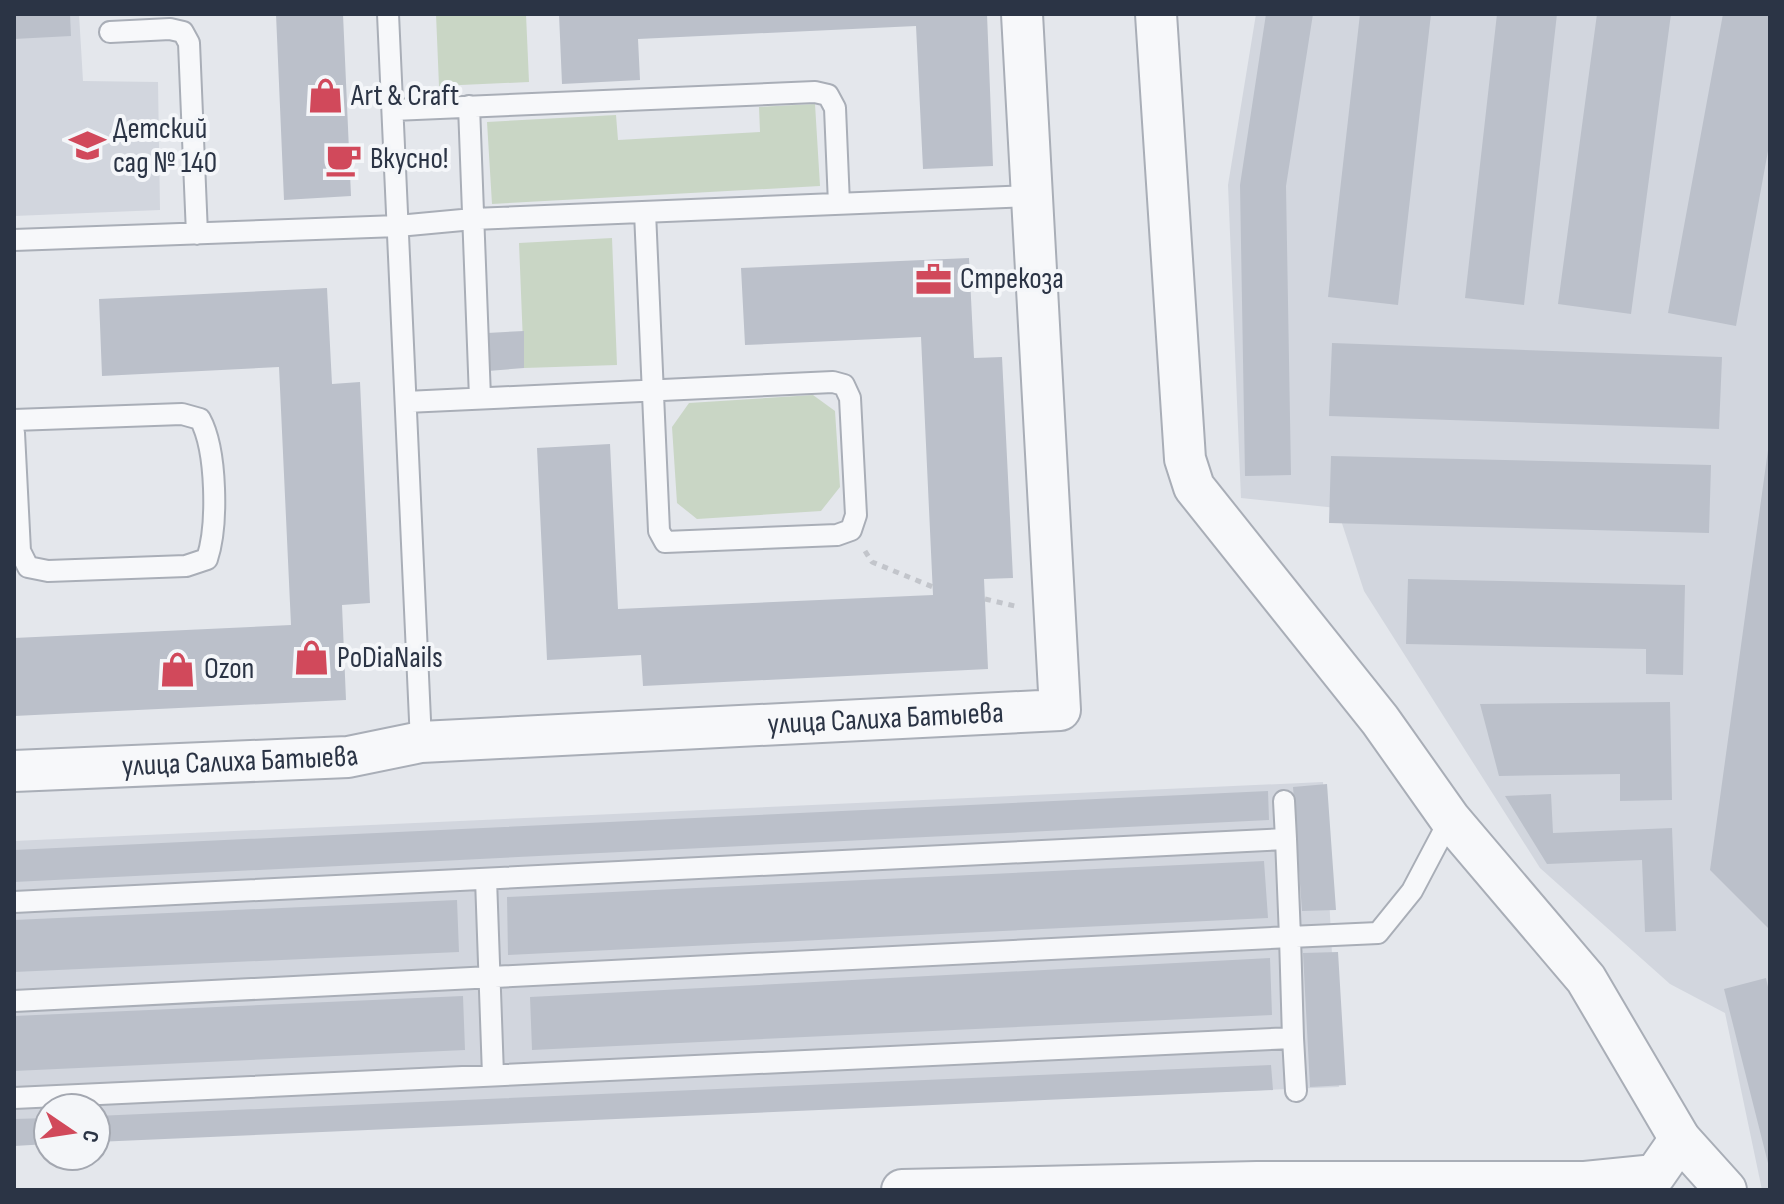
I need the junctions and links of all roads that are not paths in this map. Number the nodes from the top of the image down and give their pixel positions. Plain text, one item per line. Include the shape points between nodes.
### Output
1 (388, 14) edge
2 (1022, 14) edge
3 (1156, 14) edge
4 (110, 32) dead end
5 (469, 106) junction
6 (393, 110) junction
7 (1032, 196) junction
8 (839, 204) junction
9 (645, 212) junction
10 (473, 219) junction
11 (398, 226) junction
12 (197, 234) junction
13 (14, 240) edge
14 (653, 390) junction
15 (480, 398) junction
16 (406, 402) junction
17 (14, 420) edge
18 (14, 433) edge
19 (421, 742) junction
20 (14, 771) edge
21 (1284, 801) dead end
22 (1450, 819) junction
23 (1286, 839) junction
24 (486, 879) junction
25 (14, 902) edge
26 (1290, 937) junction
27 (489, 977) junction
28 (14, 1001) edge
29 (1293, 1038) junction
30 (493, 1075) junction
31 (1296, 1091) dead end
32 (14, 1098) edge
33 (1680, 1139) junction
34 (1257, 1186) edge
35 (1586, 1186) edge
36 (902, 1190) edge
37 (1726, 1190) edge

1 - 6 lane
2 - 7 street, улица Салиха Батыева
3 - 22 street via 1185,459 1194,487 1380,720
4 - 12 lane via 170,29 183,32 189,43
5 - 6 lane
5 - 8 lane via 828,95 835,108
5 - 10 lane
6 - 11 lane
7 - 8 lane
7 - 19 street, улица Салиха Батыева via 1060,710
8 - 9 lane
9 - 10 lane
9 - 14 lane
10 - 11 lane
10 - 15 lane
11 - 12 lane
11 - 16 lane
12 - 13 lane
14 - 14 lane via 659,531 665,542 837,535 851,530 855,500 850,398 844,385
14 - 15 lane
15 - 16 lane
16 - 19 lane
17 - 18 lane via 182,414 200,419 209,435 213,508 214,538 207,559 186,566 48,571 28,567 20,551
19 - 20 street, улица Салиха Батыева via 348,757
21 - 23 lane
22 - 26 lane via 1412,891 1378,933
22 - 33 street via 1586,979
23 - 24 lane
23 - 26 lane
24 - 25 lane
24 - 27 lane
26 - 27 lane
26 - 29 lane
27 - 28 lane
27 - 30 lane
29 - 30 lane
29 - 31 lane
30 - 32 lane
33 - 35 street via 1655,1175
33 - 37 street
34 - 35 street
34 - 36 street

